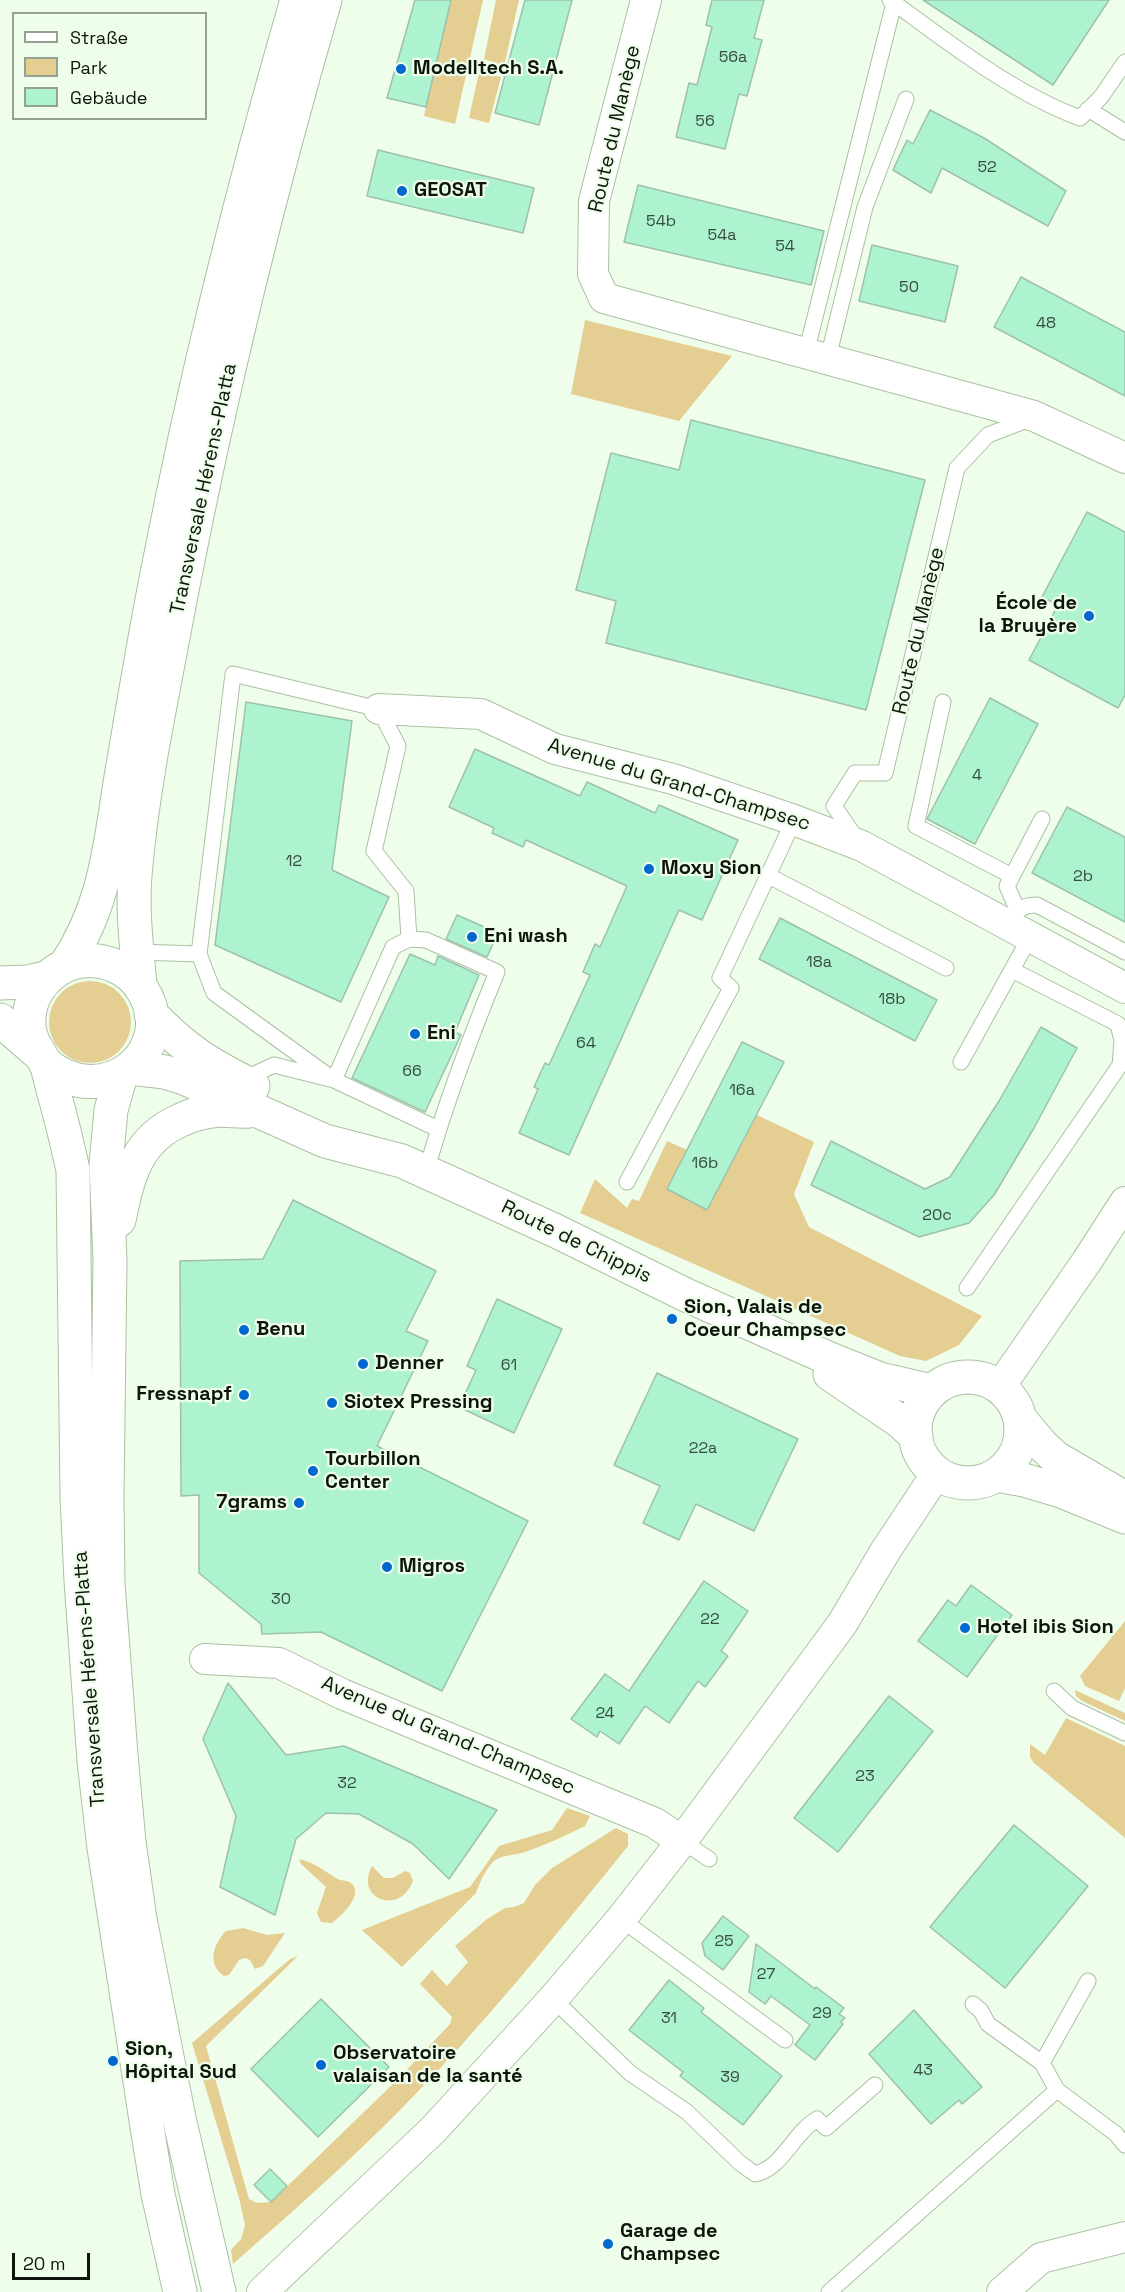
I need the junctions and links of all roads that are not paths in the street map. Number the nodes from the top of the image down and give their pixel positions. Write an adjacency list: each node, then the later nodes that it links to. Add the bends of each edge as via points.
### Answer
1 (297, 0): 26 (main road, Transversale Hérens-Platta, via 236,222 178,468 152,598 108,865 97,905 77,948)
2 (325, 0): 21 (main road, Transversale Hérens-Platta, via 270,197 202,485 145,795 135,875)
3 (646, 0): 9 (street, Route du Manège, via 594,201 592,274 604,298)
4 (892, 1): 7 (lane, via 953,46 1051,107 1080,118); 9 (lane)
5 (1125, 62): 7 (lane)
6 (906, 99): 9 (lane, via 865,207)
7 (1088, 109): 8 (lane)
8 (1125, 132)
9 (817, 356): 10 (street, Route du Manège)
10 (1034, 417): 11 (street, Route du Manège); 16 (lane, Route du Manège, via 988,435 957,468 885,773 855,773 834,806)
11 (1125, 458)
12 (943, 702): 18 (lane, via 916,826)
13 (379, 709): 14 (street, Avenue du Grand-Champsec, via 481,714 555,749 673,779); 20 (lane, via 398,746 374,851 406,891); 23 (lane, via 233,674)
14 (794, 819): 16 (street, Avenue du Grand-Champsec); 17 (lane)
15 (1042, 819): 18 (lane)
16 (862, 846): 19 (street, Avenue du Grand-Champsec)
17 (769, 876): 24 (lane); 39 (lane, via 720,978 731,988)
18 (1012, 876): 19 (lane, via 1007,886)
19 (1018, 924): 22 (lane, via 1026,905 1037,905); 25 (lane); 28 (street, Avenue du Grand-Champsec)
20 (409, 939): 35 (lane, via 393,947); 37 (lane, via 426,940 496,972)
21 (138, 952): 23 (lane); 29 (main road, Transversale Hérens-Platta)
22 (1125, 952)
23 (199, 954): 35 (lane, via 214,993)
24 (946, 968)
25 (1012, 970): 32 (lane); 42 (lane, via 1118,1024 1122,1041 1120,1065)
26 (57, 971): 27 (main road, via 27,982); 29 (main road, via 84,961 103,962 126,972); 31 (main road, via 37,991 30,1012 30,1033)
27 (0, 983)
28 (1125, 988)
29 (146, 1000): 33 (main road, via 151,1029 147,1044); 34 (main road, Route de Chippis, via 188,1049)
30 (0, 1020): 31 (main road)
31 (41, 1058): 33 (main road, via 62,1076 81,1082 102,1082); 67 (main road, Transversale Hérens-Platta, via 62,1119 73,1170 77,1497 94,1761 147,2127)
32 (961, 1062)
33 (125, 1071): 36 (main road, Route de Chippis, via 165,1072); 41 (main road, Transversale Hérens-Platta, via 111,1110 106,1164)
34 (241, 1080): 35 (lane, via 274,1065); 38 (main road, Route de Chippis, via 378,1143)
35 (334, 1080): 37 (lane)
36 (255, 1110): 38 (main road, Route de Chippis, via 325,1141); 41 (main road, via 196,1113 165,1126 151,1139 139,1154 129,1179)
37 (438, 1129): 38 (lane)
38 (414, 1166): 43 (main road, Route de Chippis)
39 (627, 1182)
40 (1125, 1202): 44 (street)
41 (110, 1260): 68 (main road, Transversale Hérens-Platta, via 108,1583 129,1842 151,1981)
42 (967, 1288)
43 (749, 1324): 45 (main road, Route de Chippis, via 880,1379); 47 (main road, Route de Chippis, via 869,1400)
44 (999, 1388): 45 (main road, via 966,1377); 46 (main road, via 1012,1401)
45 (933, 1391): 47 (main road, via 919,1411)
46 (1020, 1419): 49 (main road, via 1017,1451 1009,1465); 50 (main road, via 1056,1458)
47 (916, 1436): 48 (main road, via 921,1453)
48 (938, 1473): 49 (main road, via 966,1483); 55 (street, via 842,1624)
49 (996, 1475): 51 (main road, via 1061,1491)
50 (1125, 1498)
51 (1125, 1517)
52 (205, 1659): 55 (street, Avenue du Grand-Champsec, via 279,1663 352,1698 655,1823)
53 (1054, 1691): 54 (lane, via 1072,1708)
54 (1125, 1733)
55 (682, 1841): 56 (lane); 57 (street)
56 (709, 1859)
57 (621, 1919): 59 (street); 61 (lane)
58 (1088, 1982): 62 (lane)
59 (553, 1999): 63 (lane, via 630,2073 687,2112 755,2174 768,2171 808,2124 817,2119 826,2128); 69 (street, via 433,2130)
60 (974, 2004): 62 (lane, via 988,2024)
61 (785, 2040)
62 (1042, 2063): 64 (lane)
63 (875, 2085)
64 (1057, 2090): 65 (lane); 70 (lane)
65 (1125, 2145)
66 (1125, 2237): 71 (street, via 1041,2258)
67 (178, 2281)
68 (219, 2292)
69 (262, 2292)
70 (829, 2292)
71 (1002, 2292)

